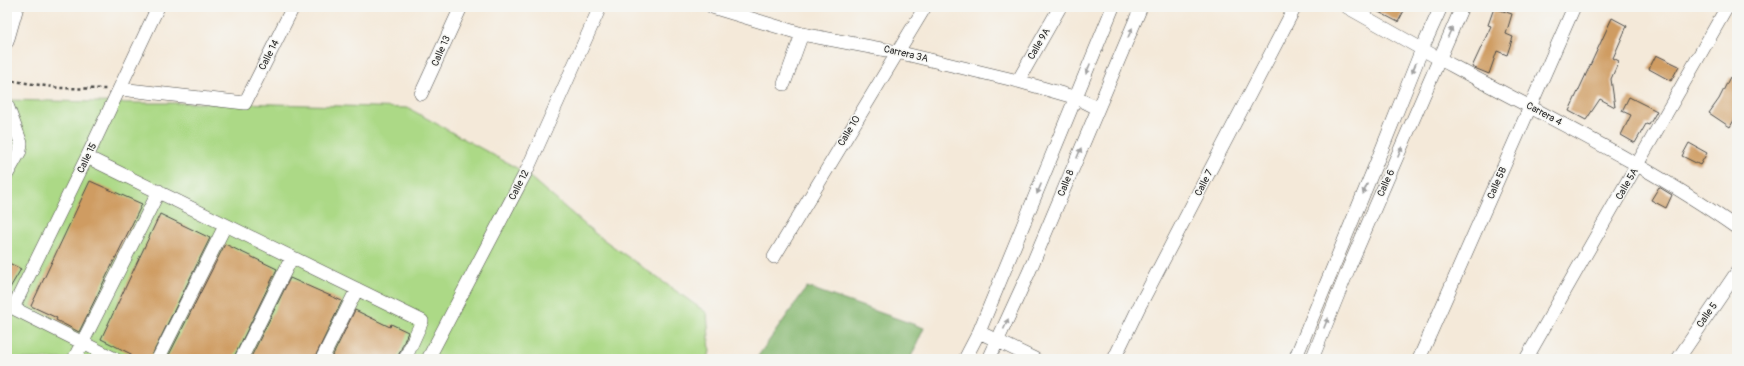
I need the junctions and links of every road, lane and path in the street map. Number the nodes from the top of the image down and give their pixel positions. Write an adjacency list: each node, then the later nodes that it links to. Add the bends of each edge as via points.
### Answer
1 (17, 7): 18 (street)
2 (158, 7): 25 (street, Calle 15)
3 (293, 7): 25 (street, Calle 14, via 244,103)
4 (461, 7): 26 (street, Calle 13)
5 (600, 7): 52 (street, Calle 12, via 528,170)
6 (712, 7): 17 (street, Carrera 3A)
7 (925, 7): 20 (street, Calle 10)
8 (1060, 7): 23 (street, Calle 9A)
9 (1113, 7): 27 (street, one-way to 27)
10 (1141, 7): 30 (street, Calle 8, one-way to 10)
11 (1295, 7): 56 (street, Calle 7)
12 (1347, 7): 19 (street, Carrera 4)
13 (1441, 7): 19 (street, Calle 6)
14 (1462, 7): 21 (street, Calle 6, one-way to 14)
15 (1574, 7): 29 (street, Calle 5B)
16 (1727, 7): 32 (street, Calle 5A)
17 (802, 34): 20 (street, Carrera 3A); 24 (street)
18 (7, 42)
19 (1422, 49): 21 (street, Carrera 4); 39 (street, Calle 6, one-way to 39)
20 (897, 52): 23 (street, Carrera 3A); 37 (street, Calle 10)
21 (1439, 58): 29 (street, Carrera 4); 40 (street, Calle 6, one-way to 21)
22 (7, 80): 25 (path, via 60,88)
23 (1018, 81): 27 (street, Carrera 3A)
24 (784, 84)
25 (120, 89): 31 (street, Calle 15)
26 (421, 94)
27 (1077, 98): 30 (street, Carrera 3A); 43 (street, one-way to 43)
28 (7, 105): 33 (street, via 22,143)
29 (1531, 106): 32 (street, Carrera 4); 59 (street, Calle 5B)
30 (1097, 108): 44 (street, Calle 8, one-way to 30)
31 (87, 158): 34 (street); 45 (street, Calle 15, via 13,308)
32 (1638, 165): 36 (street, Carrera 4, via 1701,202); 60 (street, Calle 5A)
33 (7, 174)
34 (158, 191): 35 (street); 45 (street)
35 (225, 226): 38 (street); 48 (street)
36 (1737, 228)
37 (774, 257)
38 (292, 258): 42 (street); 49 (street)
39 (1335, 258): 40 (street); 57 (street, Calle 6)
40 (1350, 265): 58 (street, Calle 6, one-way to 40)
41 (1737, 272): 61 (street, Calle 5)
42 (357, 289): 50 (street); 51 (street, via 422,321)
43 (979, 332): 44 (street); 53 (street)
44 (999, 341): 54 (street, Calle 8); 55 (street)
45 (82, 343): 46 (street); 47 (street)
46 (74, 359)
47 (115, 359)
48 (158, 359)
49 (241, 359)
50 (322, 359)
51 (405, 359)
52 (428, 359)
53 (965, 359)
54 (989, 359)
55 (1035, 359)
56 (1114, 359)
57 (1294, 359)
58 (1312, 359)
59 (1419, 359)
60 (1526, 359)
61 (1678, 359)

